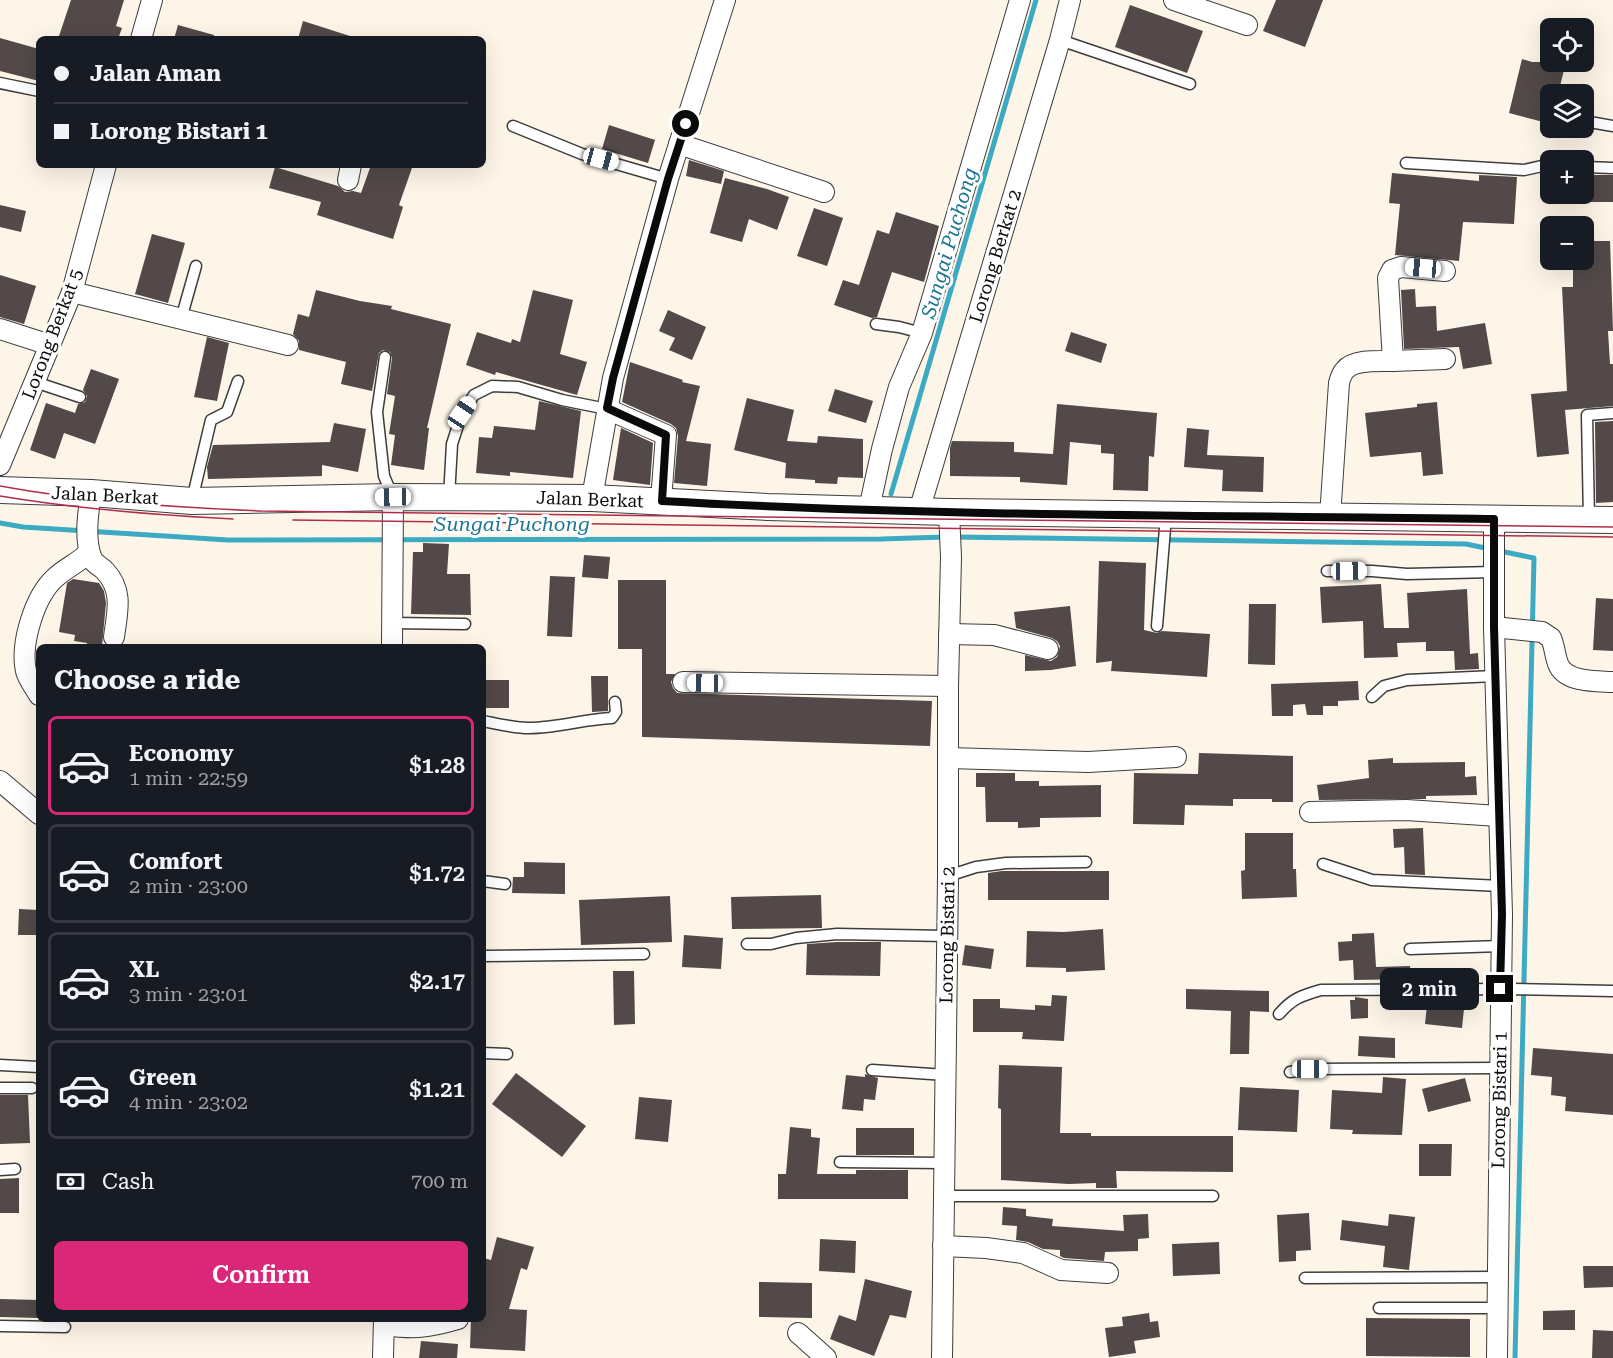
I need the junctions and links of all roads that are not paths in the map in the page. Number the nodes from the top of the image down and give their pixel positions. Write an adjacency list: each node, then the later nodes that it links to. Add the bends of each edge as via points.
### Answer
1 (152, 0): 7 (street)
2 (1070, 0): 8 (street, Lorong Berkat 2)
3 (1174, 0): 6 (street)
4 (724, 1): 15 (street)
5 (1016, 1): 29 (street)
6 (1247, 25)
7 (142, 36)
8 (1060, 40): 10 (lane); 49 (street, Lorong Berkat 2)
9 (0, 83): 11 (lane)
10 (1190, 84)
11 (36, 90)
12 (1594, 123): 14 (lane)
13 (513, 126): 21 (lane, via 582,154)
14 (1613, 126)
15 (679, 144): 21 (street); 22 (street)
16 (1406, 164): 17 (lane, via 1524,170)
17 (1540, 166)
18 (1594, 167): 20 (lane)
19 (105, 168): 25 (street, Lorong Berkat 5)
20 (1613, 168)
21 (668, 179): 38 (street)
22 (824, 192)
23 (196, 266): 26 (lane)
24 (1445, 271): 34 (street, via 1401,267 1392,270 1388,278)
25 (72, 292): 26 (street); 30 (street, Lorong Berkat 5)
26 (181, 319): 31 (street)
27 (876, 324): 29 (lane)
28 (0, 328): 30 (street)
29 (922, 333): 48 (street, via 900,387)
30 (50, 345): 36 (street, Lorong Berkat 5)
31 (288, 345)
32 (386, 357): 42 (lane, via 377,412 384,477)
33 (1445, 359): 34 (street)
34 (1393, 361): 50 (street, via 1354,364 1341,376)
35 (238, 381): 45 (lane, via 227,412 211,420)
36 (35, 382): 37 (lane); 40 (street, Lorong Berkat 5)
37 (80, 397)
38 (607, 408): 43 (lane, via 518,387 492,387 474,395 462,413 452,444); 44 (street); 46 (street, via 666,435)
39 (1613, 413): 52 (lane, via 1587,415)
40 (0, 465)
41 (0, 490): 47 (street, Jalan Berkat)
42 (393, 497): 43 (street, Jalan Berkat); 45 (street, Jalan Berkat); 58 (street)
43 (449, 497): 44 (street, Jalan Berkat)
44 (592, 498): 46 (street, Jalan Berkat)
45 (192, 501): 47 (street, Jalan Berkat)
46 (662, 501): 48 (street, Jalan Berkat)
47 (89, 505): 55 (street)
48 (869, 509): 49 (street, Jalan Berkat)
49 (920, 511): 51 (street, Jalan Berkat)
50 (1330, 517): 53 (street, Jalan Berkat); 54 (street, Jalan Berkat)
51 (950, 519): 53 (street, Jalan Berkat); 62 (street, Lorong Bistari 2)
52 (1601, 520): 54 (street, Jalan Berkat)
53 (1165, 522): 60 (lane)
54 (1494, 526): 56 (street, Lorong Bistari 1)
55 (89, 547): 63 (street, via 93,562 116,585 119,598); 70 (street, via 82,560 56,577 36,603 25,649 26,672)
56 (1494, 568): 57 (lane, via 1407,574); 61 (street, Lorong Bistari 1)
57 (1327, 571)
58 (393, 623): 59 (lane); 64 (street)
59 (465, 624)
60 (1157, 626)
61 (1494, 627): 66 (street, Lorong Bistari 1); 68 (street, via 1542,632 1556,647 1564,672 1589,681)
62 (949, 634): 65 (street, via 994,635); 69 (street, Lorong Bistari 2)
63 (114, 637)
64 (392, 644)
65 (1048, 648)
66 (1495, 676): 71 (lane, via 1407,680 1384,686); 79 (street, Lorong Bistari 1)
67 (683, 682): 69 (street)
68 (1613, 682)
69 (948, 686): 75 (street, Lorong Bistari 2)
70 (36, 690)
71 (1372, 697)
72 (615, 702): 73 (lane, via 612,718 528,728)
73 (486, 722)
74 (1176, 757): 75 (street, via 1088,762)
75 (948, 758): 82 (street, Lorong Bistari 2)
76 (0, 782): 77 (street)
77 (36, 812)
78 (1310, 812): 79 (street, via 1406,810)
79 (1499, 816): 85 (street, Lorong Bistari 1)
80 (1086, 862): 82 (lane, via 1006,863)
81 (1323, 864): 85 (lane, via 1372,880)
82 (948, 876): 86 (street, Lorong Bistari 2)
83 (486, 881): 84 (lane)
84 (504, 884)
85 (1501, 886): 88 (street, Lorong Bistari 1)
86 (947, 936): 87 (lane, via 837,934); 102 (street, Lorong Bistari 2)
87 (747, 944)
88 (1502, 945): 89 (lane); 92 (street, Lorong Bistari 1)
89 (1410, 949)
90 (644, 954): 91 (lane)
91 (486, 956)
92 (1507, 989): 93 (lane); 94 (lane, via 1321,990 1299,996); 99 (street, Lorong Bistari 1)
93 (1613, 991)
94 (1279, 1014)
95 (486, 1053): 96 (lane)
96 (507, 1054)
97 (0, 1065): 98 (lane)
98 (36, 1067)
99 (1499, 1068): 101 (lane); 113 (street, Lorong Bistari 1)
100 (872, 1070): 102 (lane)
101 (1290, 1072)
102 (946, 1075): 106 (street, Lorong Bistari 2)
103 (0, 1088): 104 (lane)
104 (32, 1088)
105 (840, 1162): 106 (lane)
106 (944, 1163): 109 (street, Lorong Bistari 2)
107 (15, 1169): 108 (lane)
108 (0, 1170)
109 (944, 1196): 110 (lane); 111 (street, Lorong Bistari 2)
110 (1213, 1196)
111 (943, 1246): 112 (street, via 1023,1253 1061,1270); 124 (street, Lorong Bistari 2)
112 (1108, 1274)
113 (1498, 1276): 114 (lane); 116 (street, Lorong Bistari 1)
114 (1305, 1278)
115 (1379, 1308): 116 (lane)
116 (1497, 1308): 125 (street, Lorong Bistari 1)
117 (384, 1322): 118 (street, via 412,1329); 122 (street)
118 (448, 1322)
119 (0, 1326): 120 (lane)
120 (65, 1327)
121 (798, 1333): 123 (street)
122 (383, 1358)
123 (826, 1358)
124 (942, 1358)
125 (1497, 1358)

